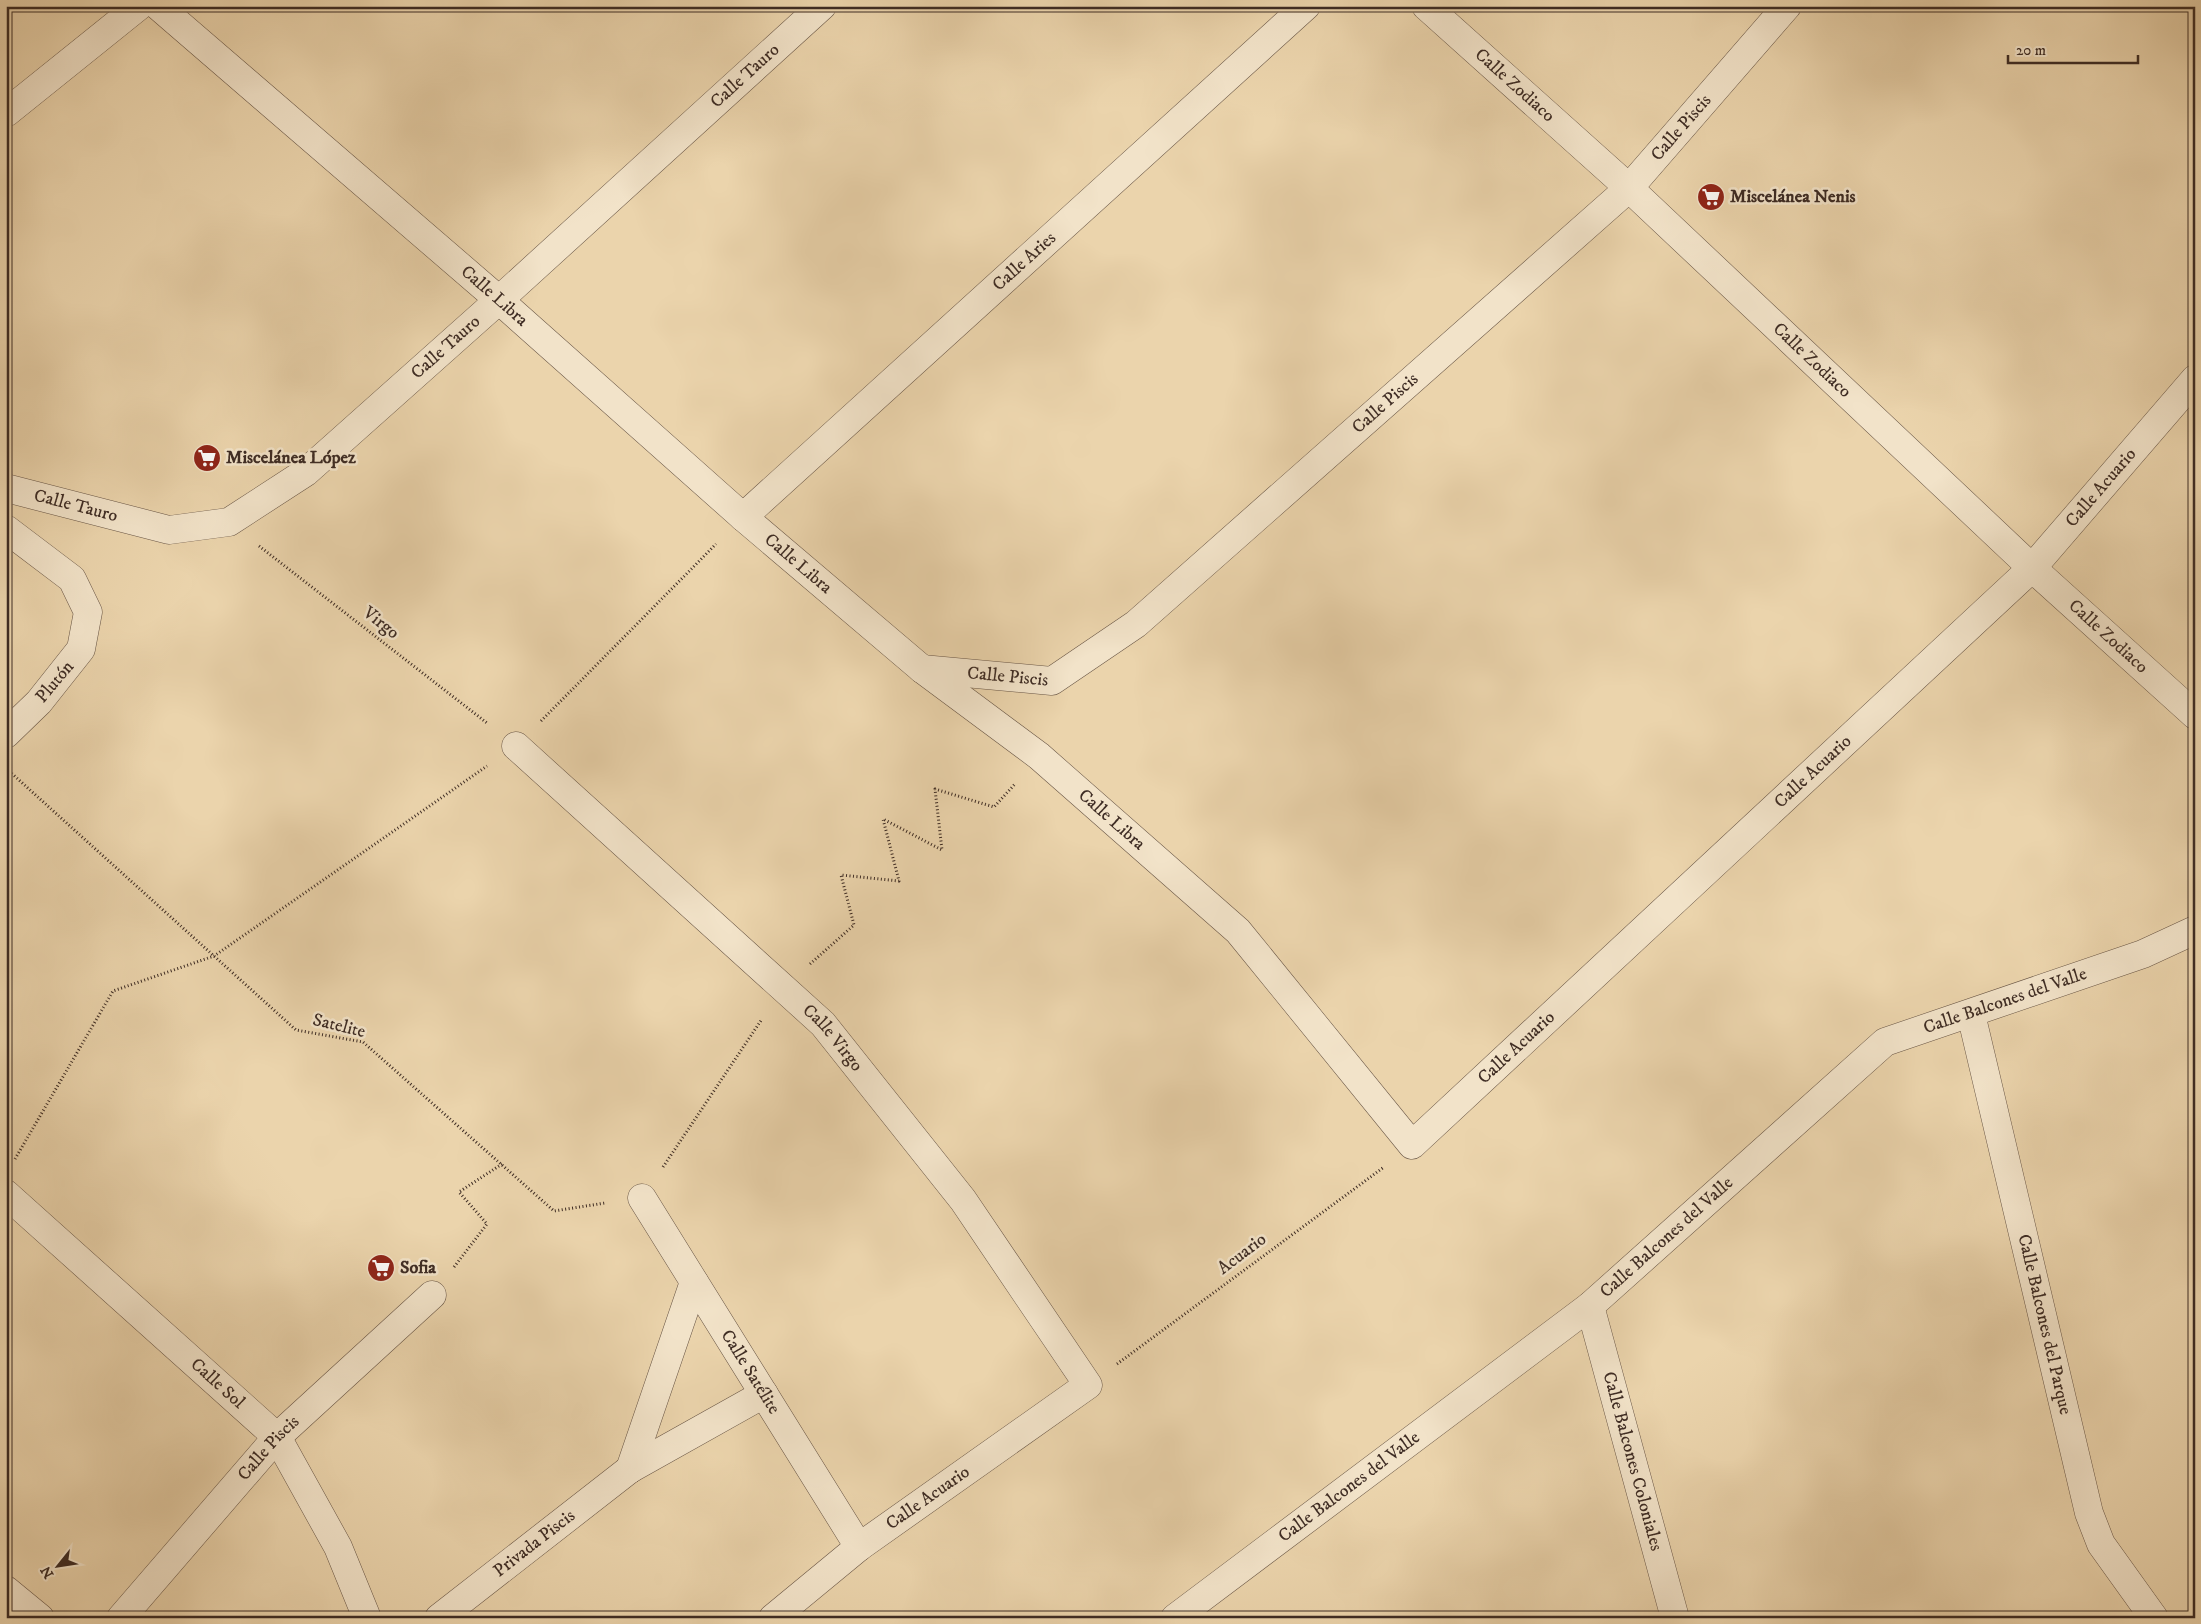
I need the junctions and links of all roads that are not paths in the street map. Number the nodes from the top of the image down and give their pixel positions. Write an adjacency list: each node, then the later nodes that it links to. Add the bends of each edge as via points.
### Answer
1 (139, 6): 7 (street)
2 (158, 6): 9 (street, Calle Libra)
3 (822, 6): 9 (street, Calle Tauro)
4 (1306, 6): 12 (street, Calle Aries)
5 (1426, 6): 8 (street, Calle Zodiaco)
6 (1787, 6): 8 (street, Calle Piscis)
7 (6, 113)
8 (1629, 188): 14 (street, Calle Zodiaco); 15 (street, Calle Piscis, via 1129,630 1052,682)
9 (498, 300): 11 (street, Calle Tauro, via 306,472 229,522 169,530); 12 (street, Calle Libra)
10 (2195, 379): 14 (street, Calle Acuario)
11 (6, 488)
12 (743, 517): 15 (street, Calle Libra)
13 (6, 529): 17 (street, Plutón, via 72,579 88,612 81,649 39,702)
14 (2032, 568): 16 (street, Calle Zodiaco); 21 (street, Calle Acuario)
15 (922, 669): 21 (street, Calle Libra, via 1039,756 1238,931)
16 (2195, 715)
17 (6, 734)
18 (516, 746): 27 (street, Calle Virgo, via 823,1024 963,1200)
19 (2195, 930): 20 (street, Calle Balcones del Valle, via 2143,954)
20 (1971, 1014): 26 (street, Calle Balcones del Valle, via 1885,1042); 40 (street, Calle Balcones del Parque, via 2089,1513 2100,1544)
21 (1412, 1145)
22 (6, 1194): 29 (street, Calle Sol)
23 (642, 1198): 24 (street, Calle Satélite)
24 (694, 1282): 28 (street, Calle Satélite); 30 (street)
25 (432, 1295): 29 (street, Calle Piscis)
26 (1590, 1306): 38 (street, Calle Balcones del Valle); 39 (street, Calle Balcones Coloniales)
27 (1088, 1386): 31 (street, Calle Acuario)
28 (764, 1394): 30 (street, Privada Piscis); 31 (street, Calle Satélite)
29 (277, 1437): 34 (street, Calle Piscis); 35 (street, Calle Sol, via 338,1547)
30 (630, 1468): 36 (street, Privada Piscis)
31 (859, 1547): 37 (street, Calle Acuario)
32 (6, 1590): 33 (street)
33 (40, 1618)
34 (121, 1618)
35 (366, 1618)
36 (440, 1618)
37 (773, 1618)
38 (1175, 1618)
39 (1675, 1618)
40 (2154, 1618)

